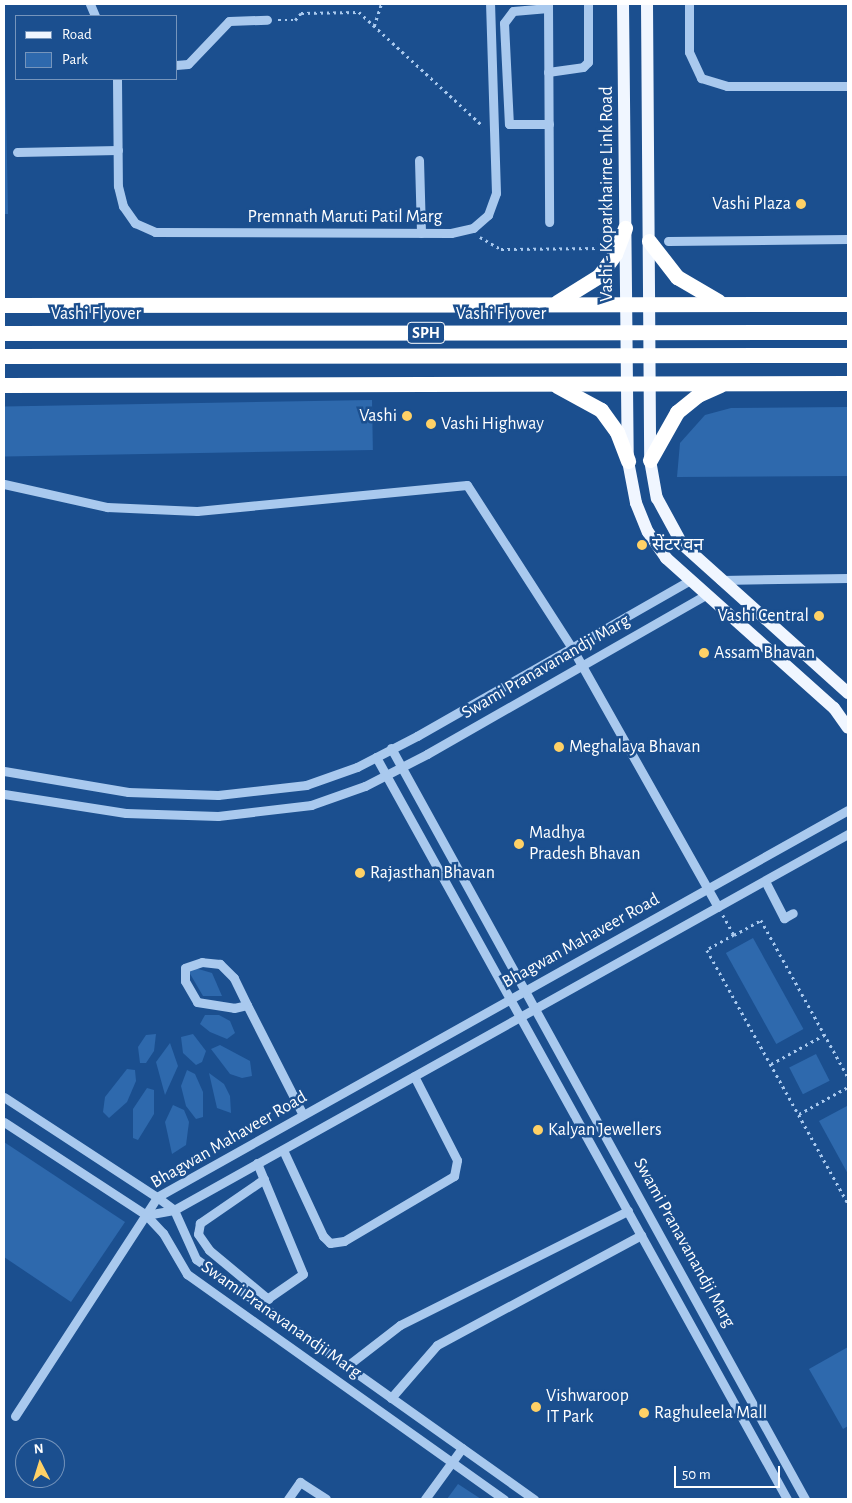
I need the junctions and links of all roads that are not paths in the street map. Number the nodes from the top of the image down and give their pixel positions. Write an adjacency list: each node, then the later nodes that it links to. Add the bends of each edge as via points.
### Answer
1 (490, 4): 18 (street, Premnath Maruti Patil Marg, via 496,193 488,215 473,228)
2 (588, 4): 9 (street, via 588,62 583,67)
3 (623, 4): 17 (main road, Vashi - Koparkhairne Link Road)
4 (648, 4): 20 (main road)
5 (689, 4): 11 (street, via 689,52 702,78 727,86)
6 (548, 6): 9 (street); 12 (street, via 513,11 504,23 509,124)
7 (267, 20): 8 (street, via 229,21 188,64)
8 (178, 64)
9 (548, 72): 12 (street)
10 (117, 80): 13 (street, Premnath Maruti Patil Marg)
11 (848, 86)
12 (549, 124): 16 (street)
13 (118, 150): 14 (street); 18 (street, Premnath Maruti Patil Marg, via 123,206 135,223 156,232)
14 (17, 152)
15 (419, 160): 18 (street)
16 (549, 222)
17 (625, 228): 22 (highway, via 599,276 577,294); 26 (main road, Vashi - Koparkhairne Link Road)
18 (420, 233)
19 (848, 239): 21 (street)
20 (649, 241): 23 (highway, via 677,277 700,294); 27 (main road)
21 (668, 241)
22 (551, 304): 25 (highway); 26 (highway)
23 (726, 304): 24 (highway); 27 (highway)
24 (848, 304)
25 (4, 305)
26 (626, 305): 27 (highway); 33 (main road, Vashi - Koparkhairne Link Road)
27 (650, 305): 34 (main road)
28 (848, 332): 29 (highway, Vashi Flyover / SPH)
29 (4, 333)
30 (848, 355): 31 (highway, SPH)
31 (4, 356)
32 (552, 383): 33 (highway); 37 (highway); 39 (highway, via 601,410 617,432)
33 (626, 383): 34 (highway); 39 (main road, Vashi - Koparkhairne Link Road)
34 (651, 383): 35 (highway); 38 (main road)
35 (726, 383): 36 (highway); 38 (highway, via 698,395 677,412)
36 (848, 383)
37 (4, 385)
38 (650, 460): 43 (main road, via 666,522)
39 (628, 461): 42 (main road, Vashi - Koparkhairne Link Road, via 648,532 666,558)
40 (4, 484): 46 (street, via 107,507 197,511 467,485)
41 (848, 578): 43 (street)
42 (690, 580): 44 (main road, Vashi - Koparkhairne Link Road); 46 (street, Swami Pranavanandji Marg)
43 (718, 580): 45 (main road)
44 (707, 594): 47 (main road, Vashi - Koparkhairne Link Road); 48 (street, Swami Pranavanandji Marg)
45 (794, 644): 47 (main road); 49 (main road)
46 (572, 648): 48 (street); 51 (street, Swami Pranavanandji Marg)
47 (781, 660): 50 (main road, Vashi - Koparkhairne Link Road, via 834,708)
48 (582, 665): 53 (street, Swami Pranavanandji Marg); 60 (street)
49 (848, 693)
50 (848, 728)
51 (391, 748): 52 (street, Swami Pranavanandji Marg); 53 (street, Swami Pranavanandji Marg)
52 (376, 757): 54 (street, Swami Pranavanandji Marg, via 306,785 218,795 128,792); 55 (street, Swami Pranavanandji Marg)
53 (401, 768): 55 (street, Swami Pranavanandji Marg); 63 (street, Swami Pranavanandji Marg)
54 (4, 771)
55 (386, 776): 56 (street, Swami Pranavanandji Marg, via 311,805 263,814 126,813); 64 (street, Swami Pranavanandji Marg)
56 (4, 794)
57 (848, 810): 60 (street, Bhagwan Mahaveer Road)
58 (848, 834): 59 (street, Bhagwan Mahaveer Road)
59 (765, 881): 61 (street, Bhagwan Mahaveer Road); 62 (street, via 784,918)
60 (708, 889): 61 (street); 63 (street, Bhagwan Mahaveer Road)
61 (718, 907): 66 (street, Bhagwan Mahaveer Road)
62 (793, 913)
63 (525, 991): 64 (street, Bhagwan Mahaveer Road); 66 (street, Swami Pranavanandji Marg)
64 (510, 999): 67 (street, Swami Pranavanandji Marg); 72 (street, Bhagwan Mahaveer Road)
65 (247, 1005): 65 (street, via 234,1008 197,1002 185,981 185,968 202,962 220,964 234,978); 72 (street)
66 (535, 1009): 67 (street, Bhagwan Mahaveer Road); 69 (street, Swami Pranavanandji Marg)
67 (520, 1017): 68 (street, Bhagwan Mahaveer Road); 71 (street, Swami Pranavanandji Marg)
68 (414, 1076): 74 (street, Bhagwan Mahaveer Road); 74 (street, via 457,1160 454,1176 344,1241 330,1243 323,1236)
69 (581, 1091): 71 (street); 82 (street, Swami Pranavanandji Marg)
70 (4, 1097): 77 (street, Swami Pranavanandji Marg)
71 (566, 1099): 79 (street, Swami Pranavanandji Marg)
72 (303, 1115): 77 (street, Bhagwan Mahaveer Road)
73 (4, 1122): 80 (street, Swami Pranavanandji Marg)
74 (283, 1150): 75 (street, Bhagwan Mahaveer Road)
75 (257, 1163): 76 (street); 78 (street, Bhagwan Mahaveer Road)
76 (264, 1179): 84 (street, via 303,1274); 84 (street, via 200,1223 198,1234 209,1250)
77 (156, 1197): 78 (street, Swami Pranavanandji Marg); 80 (street, Bhagwan Mahaveer Road)
78 (174, 1210): 80 (street, Bhagwan Mahaveer Road); 85 (street, Swami Pranavanandji Marg, via 196,1259)
79 (628, 1211): 81 (street, Swami Pranavanandji Marg); 86 (street, via 400,1325)
80 (146, 1215): 88 (street); 90 (street, Swami Pranavanandji Marg, via 163,1233 187,1274)
81 (641, 1234): 83 (street, Swami Pranavanandji Marg); 87 (street, via 437,1345)
82 (676, 1262): 83 (street); 91 (street, Swami Pranavanandji Marg)
83 (661, 1271): 92 (street, Swami Pranavanandji Marg)
84 (268, 1299): 85 (street)
85 (260, 1304): 86 (street, Swami Pranavanandji Marg)
86 (347, 1366): 87 (street, Swami Pranavanandji Marg)
87 (391, 1398): 89 (street, Swami Pranavanandji Marg)
88 (15, 1416)
89 (462, 1448): 90 (street); 97 (street, Swami Pranavanandji Marg)
90 (452, 1462): 95 (street); 96 (street, Swami Pranavanandji Marg)
91 (794, 1476): 92 (street); 99 (street, Swami Pranavanandji Marg)
92 (779, 1484): 98 (street, Swami Pranavanandji Marg)
93 (288, 1499): 94 (street, via 300,1482)
94 (326, 1499)
95 (425, 1499)
96 (504, 1499)
97 (534, 1499)
98 (787, 1499)
99 (805, 1499)

